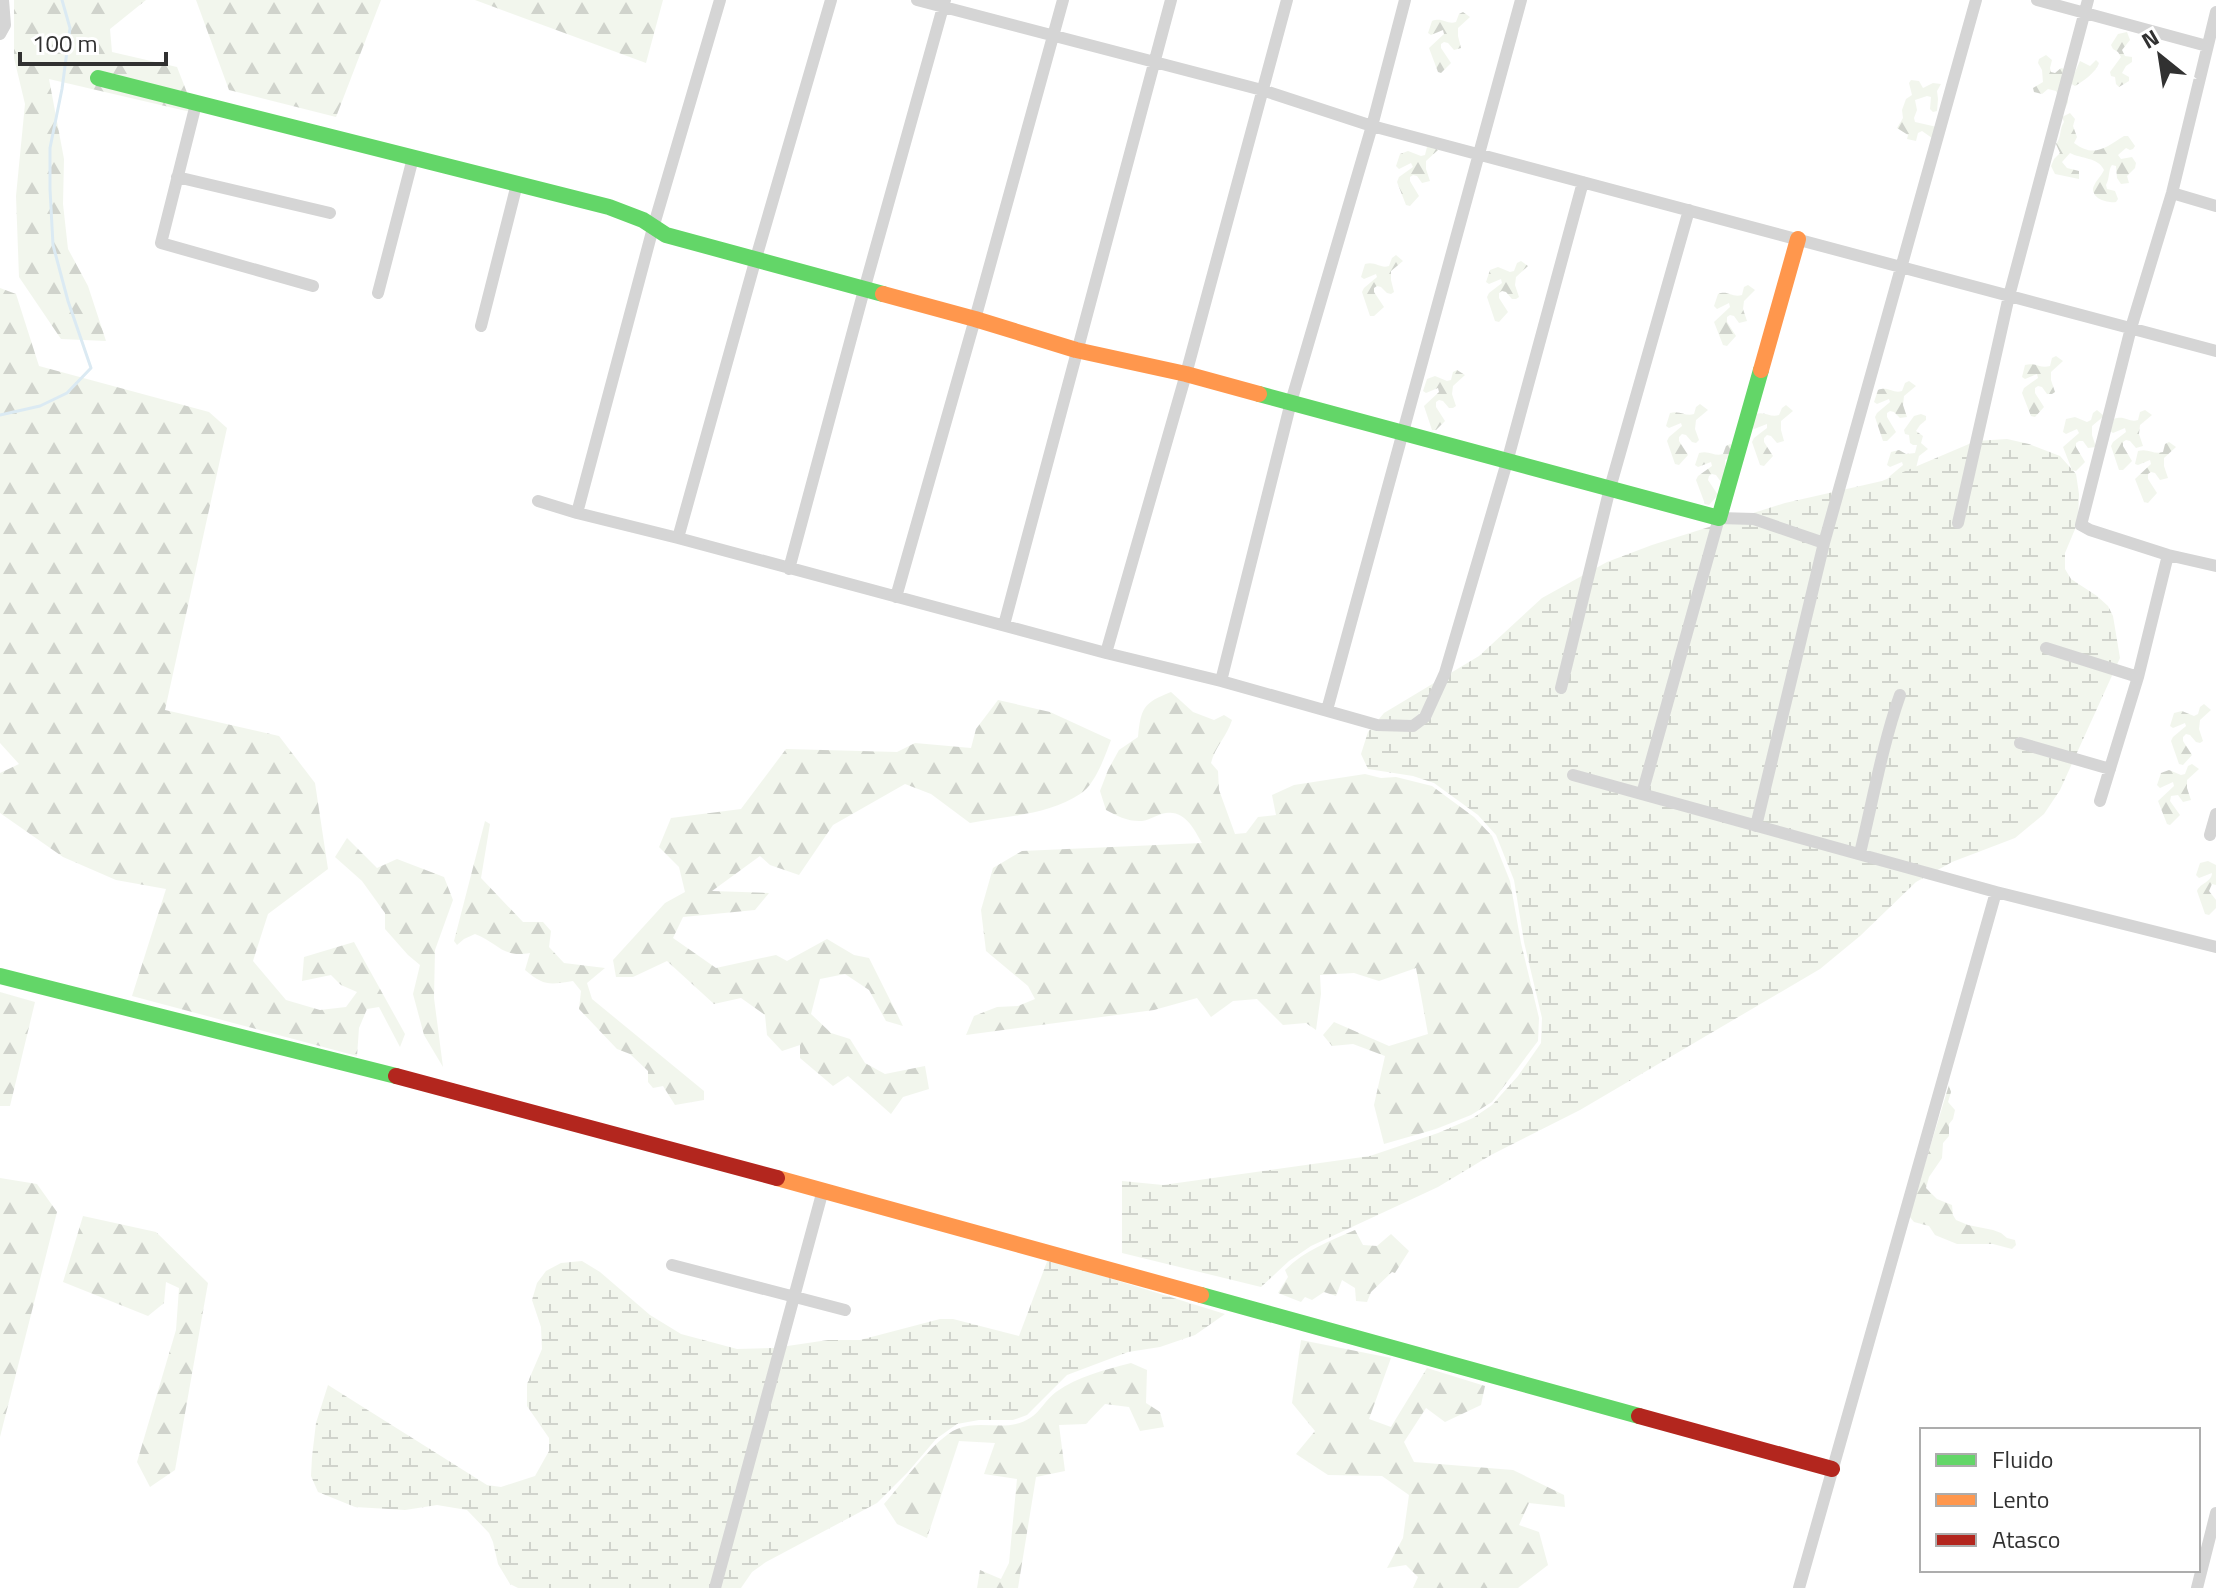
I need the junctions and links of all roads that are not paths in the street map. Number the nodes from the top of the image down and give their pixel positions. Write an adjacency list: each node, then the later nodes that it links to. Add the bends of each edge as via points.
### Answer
1 (3, 0): 15 (street, via 5,25)
2 (720, 0): 32 (street)
3 (831, 0): 34 (street)
4 (917, 0): 12 (street)
5 (1063, 0): 16 (street)
6 (1171, 0): 18 (street)
7 (1287, 0): 20 (street)
8 (1405, 0): 22 (street)
9 (1521, 0): 23 (street)
10 (1976, 0): 35 (street)
11 (2037, 0): 13 (street)
12 (944, 3): 16 (street); 37 (street)
13 (2087, 6): 17 (street); 39 (street)
14 (2216, 12): 17 (street)
15 (0, 34)
16 (1053, 35): 18 (street); 40 (street)
17 (2207, 46): 28 (street)
18 (1154, 61): 20 (street); 43 (street)
19 (98, 78): 21 (street)
20 (1262, 90): 22 (street); 45 (street)
21 (196, 104): 24 (street); 25 (street)
22 (1372, 126): 23 (street); 46 (street)
23 (1479, 154): 26 (street); 47 (street)
24 (413, 158): 27 (street); 38 (street)
25 (177, 177): 31 (street); 36 (street, via 161,243)
26 (1583, 182): 30 (street); 48 (street)
27 (517, 184): 32 (street, via 609,207); 41 (street)
28 (2172, 193): 29 (street); 42 (street)
29 (2216, 206)
30 (1689, 210): 33 (street); 49 (street)
31 (330, 213)
32 (653, 228): 34 (street); 51 (street)
33 (1798, 239): 35 (street); 52 (street)
34 (756, 258): 37 (street); 54 (street)
35 (1902, 267): 39 (street); 55 (street)
36 (313, 286)
37 (864, 290): 40 (street); 58 (street)
38 (378, 293)
39 (2009, 296): 42 (street); 53 (street)
40 (975, 319): 43 (street); 59 (street)
41 (481, 326)
42 (2131, 328): 44 (street); 56 (street, via 2081,525)
43 (1076, 350): 45 (street); 60 (street)
44 (2216, 351)
45 (1186, 374): 46 (street); 62 (street)
46 (1291, 402): 47 (street); 64 (street)
47 (1404, 433): 48 (street); 67 (street)
48 (1507, 462): 49 (street); 67 (street, via 1445,673 1425,717 1401,727)
49 (1610, 488): 52 (street); 65 (street)
50 (538, 501): 51 (street)
51 (577, 513): 54 (street)
52 (1719, 518): 55 (street, via 1754,519); 71 (street)
53 (1958, 523)
54 (678, 538): 58 (street)
55 (1824, 543): 74 (street)
56 (2168, 555): 57 (street); 63 (street)
57 (2216, 566)
58 (789, 569): 59 (street)
59 (896, 597): 60 (street)
60 (1004, 625): 62 (street)
61 (2046, 648): 63 (street)
62 (1106, 653): 64 (street)
63 (2138, 677): 69 (street)
64 (1221, 681): 67 (street)
65 (1561, 688)
66 (1900, 695): 76 (street)
67 (1327, 710)
68 (2020, 743): 69 (street)
69 (2110, 769): 72 (street)
70 (1573, 775): 71 (street)
71 (1642, 794): 74 (street)
72 (2100, 801)
73 (2216, 814): 75 (street)
74 (1756, 826): 76 (street)
75 (2210, 835)
76 (1860, 853): 77 (street)
77 (1996, 892): 78 (street); 84 (street)
78 (2216, 947)
79 (0, 976): 80 (street)
80 (823, 1190): 82 (street); 84 (street)
81 (672, 1265): 82 (street)
82 (794, 1297): 83 (street); 86 (street)
83 (845, 1310)
84 (1832, 1469): 87 (street)
85 (2216, 1513): 88 (street)
86 (715, 1588)
87 (1799, 1588)
88 (2197, 1588)

